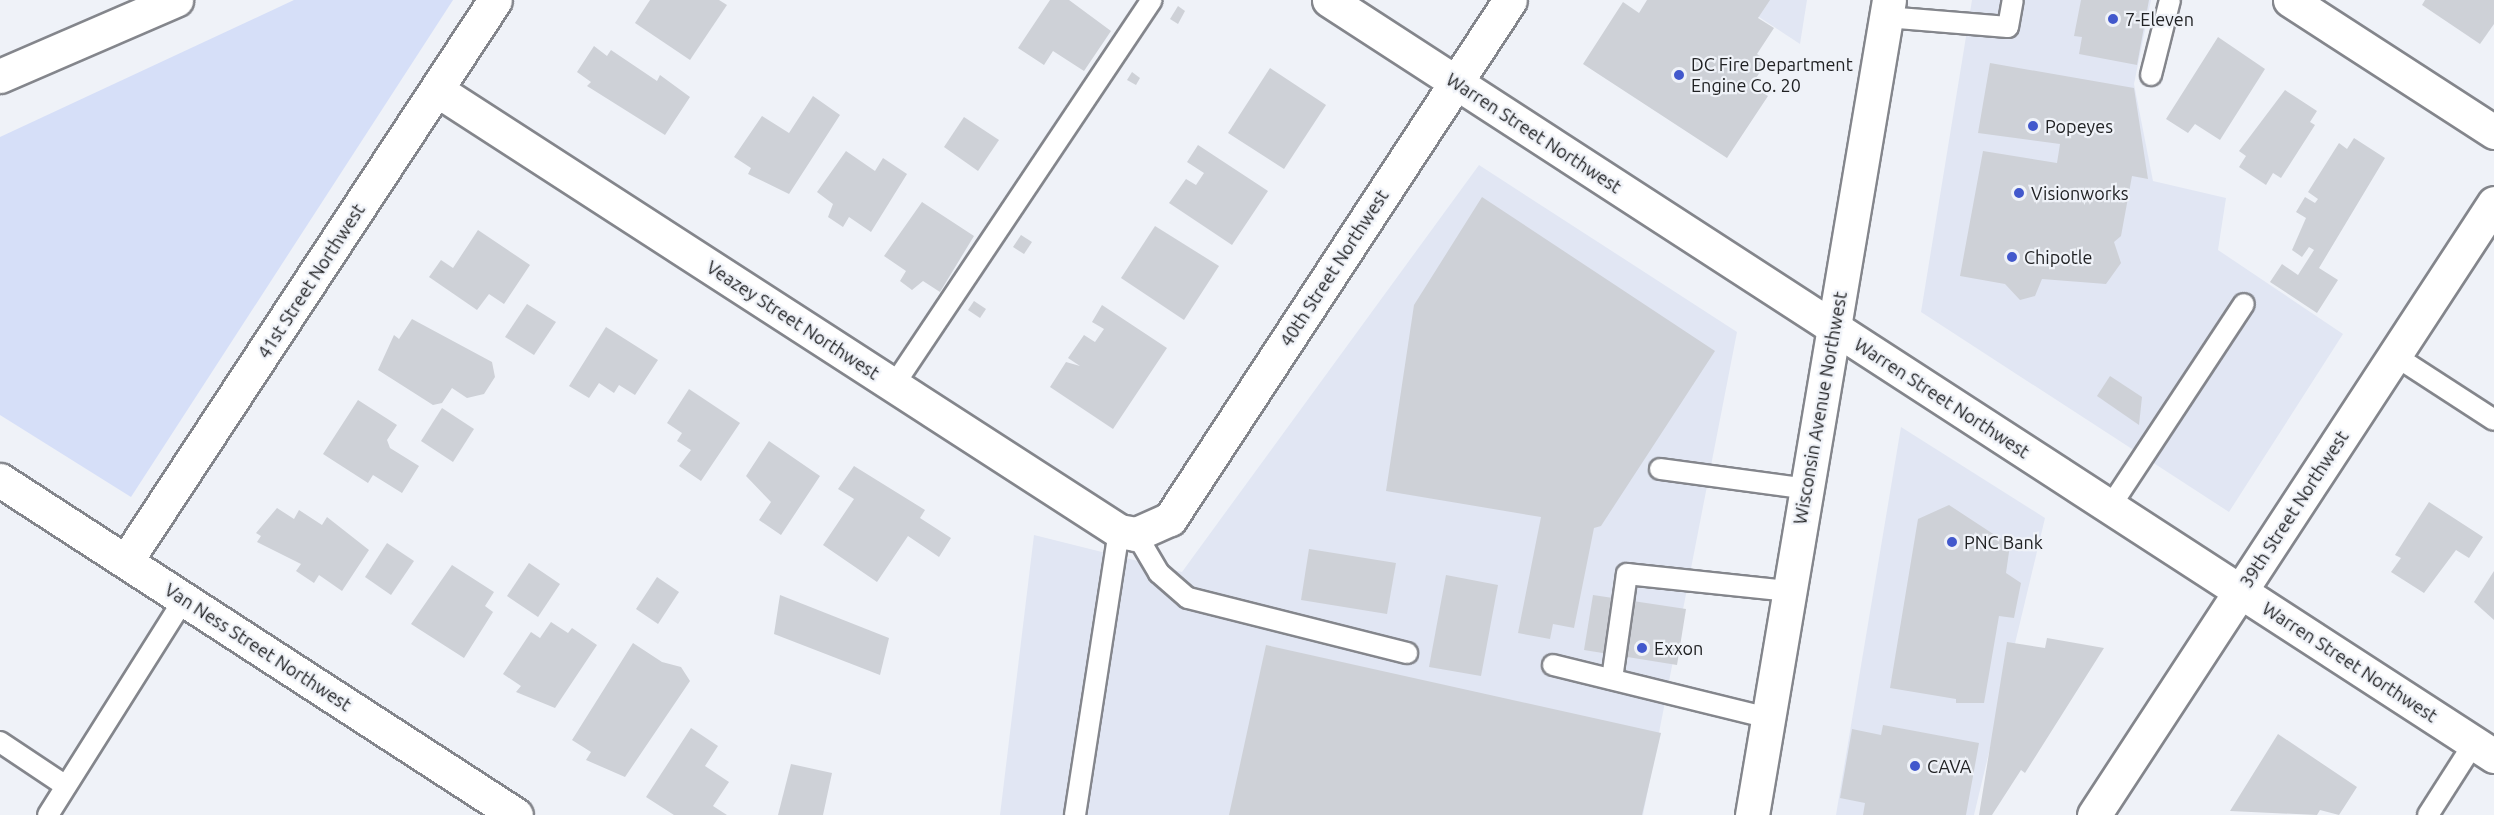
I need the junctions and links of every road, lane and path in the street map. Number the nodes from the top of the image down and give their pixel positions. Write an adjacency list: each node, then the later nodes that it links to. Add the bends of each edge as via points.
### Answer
1 (176, 0): 11 (street)
2 (495, 0): 13 (street, 41st Street Northwest)
3 (1152, 0): 19 (lane)
4 (1329, 0): 12 (street, Warren Street Northwest)
5 (1509, 0): 12 (street, 40th Street Northwest)
6 (2013, 0): 9 (lane, via 2008,27)
7 (2170, 0): 10 (lane)
8 (2290, 0): 14 (street)
9 (1887, 9): 17 (street, Wisconsin Avenue Northwest)
10 (2151, 75)
11 (0, 76)
12 (1455, 82): 17 (street, Warren Street Northwest); 25 (street, 40th Street Northwest, via 1170,519)
13 (437, 90): 19 (street, Veazey Street Northwest); 26 (street, 41st Street Northwest)
14 (2494, 132)
15 (2494, 203): 18 (street, 39th Street Northwest)
16 (2244, 303): 24 (lane)
17 (1833, 327): 23 (street, Wisconsin Avenue Northwest); 24 (street, Warren Street Northwest)
18 (2394, 355): 20 (lane); 28 (street, 39th Street Northwest)
19 (894, 385): 25 (street, Veazey Street Northwest)
20 (2494, 420)
21 (1660, 469): 23 (lane)
22 (0, 480): 26 (street, Van Ness Street Northwest)
23 (1807, 489): 27 (street, Wisconsin Avenue Northwest)
24 (2110, 507): 28 (street, Warren Street Northwest)
25 (1136, 532): 30 (lane, via 1159,573 1188,598); 39 (lane)
26 (126, 561): 29 (street, Van Ness Street Northwest)
27 (1789, 591): 32 (lane, via 1627,574); 33 (street, Wisconsin Avenue Northwest)
28 (2240, 591): 35 (street, Warren Street Northwest); 41 (street, 39th Street Northwest)
29 (184, 599): 36 (lane); 38 (street, Van Ness Street Northwest)
30 (1407, 653)
31 (1553, 665): 32 (lane)
32 (1612, 679): 33 (lane)
33 (1768, 718): 40 (street, Wisconsin Avenue Northwest)
34 (0, 742): 36 (lane)
35 (2484, 749): 42 (lane)
36 (66, 786): 37 (lane)
37 (48, 815)
38 (516, 815)
39 (1075, 815)
40 (1752, 815)
41 (2094, 815)
42 (2428, 815)

